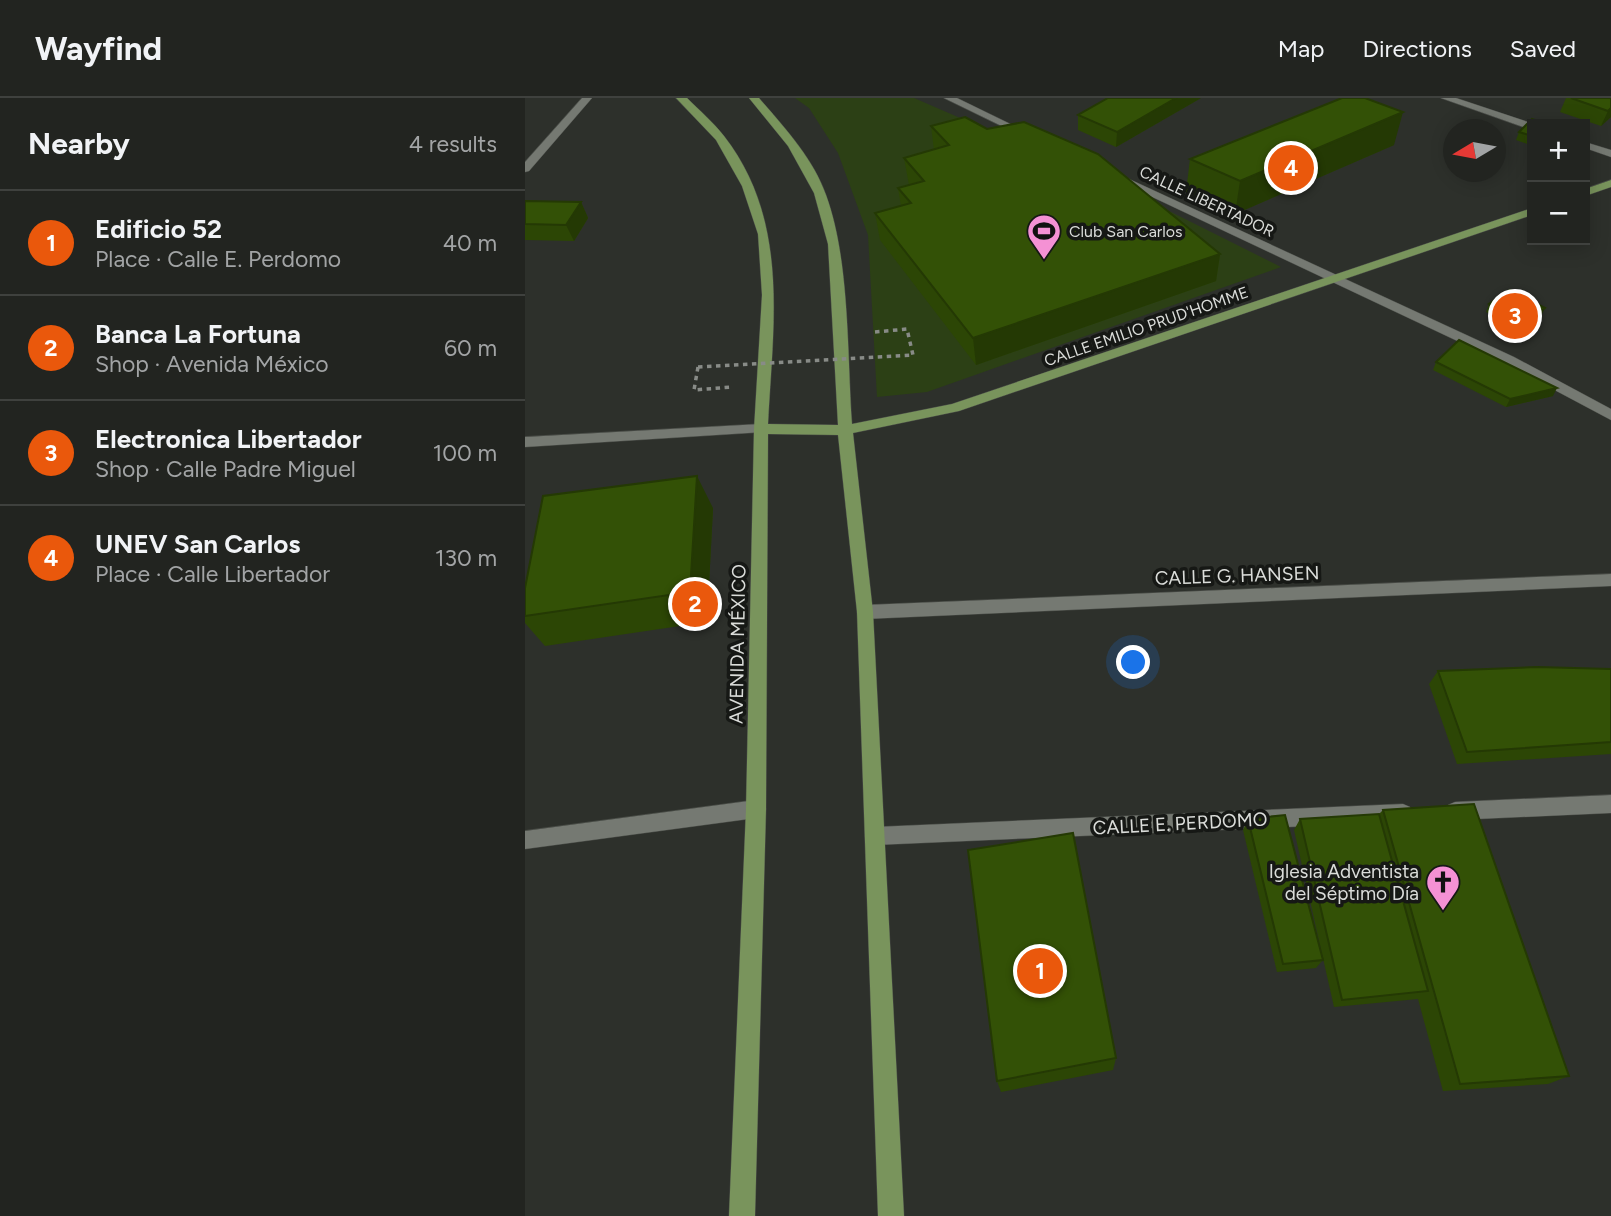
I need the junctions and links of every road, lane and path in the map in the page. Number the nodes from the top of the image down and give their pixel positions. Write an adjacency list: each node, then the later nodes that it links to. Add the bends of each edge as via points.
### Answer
1 (587, 98): 10 (street)
2 (681, 98): 20 (main road, AVENIDA MÉXICO, via 720,138 748,186 764,234 768,295)
3 (754, 98): 21 (main road, via 793,145 820,193 834,244)
4 (949, 98): 7 (street)
5 (1446, 98): 6 (street)
6 (1527, 126)
7 (1037, 139)
8 (1590, 147): 9 (street)
9 (1611, 154)
10 (529, 160): 12 (street)
11 (1099, 168): 16 (street, CALLE LIBERTADOR)
12 (525, 169)
13 (1611, 183): 14 (main road)
14 (1590, 190)
15 (1527, 213): 16 (main road, CALLE EMILIO PRUD'HOMME)
16 (1338, 280): 19 (street, CALLE LIBERTADOR, via 1509,360); 21 (main road, CALLE EMILIO PRUD'HOMME, via 954,408)
17 (907, 329): 18 (path, bridge, via 913,355 698,367)
18 (694, 390)
19 (1611, 415)
20 (761, 429): 21 (main road, CALLE EMILIO PRUD'HOMME); 22 (street); 26 (main road, AVENIDA MÉXICO)
21 (845, 430): 24 (main road)
22 (525, 442)
23 (1610, 581): 24 (street, CALLE G. HANSEN)
24 (865, 612): 27 (main road)
25 (1611, 804): 27 (street, CALLE E. PERDOMO)
26 (756, 809): 28 (street); 29 (main road, AVENIDA MÉXICO)
27 (875, 836): 30 (main road)
28 (525, 840)
29 (742, 1216)
30 (891, 1216)

